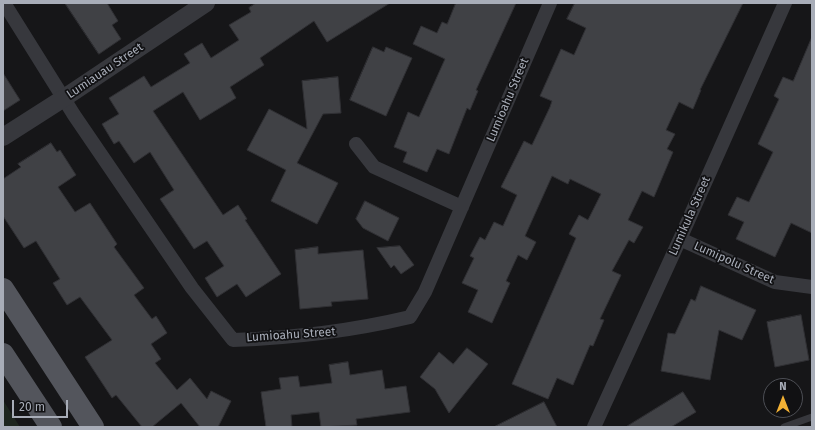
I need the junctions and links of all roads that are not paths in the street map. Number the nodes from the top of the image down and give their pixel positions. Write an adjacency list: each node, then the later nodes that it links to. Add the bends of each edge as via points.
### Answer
1 (4, 3): 5 (street, Lumioahu Street)
2 (206, 3): 5 (street, Lumiauau Street)
3 (550, 3): 8 (street, Lumioahu Street)
4 (784, 3): 9 (street, Lumikula Street)
5 (64, 98): 6 (street, Lumiauau Street); 8 (street, Lumioahu Street, via 192,288 233,340 312,335 373,326 410,317 425,292)
6 (3, 137)
7 (356, 144): 8 (street, via 374,167)
8 (462, 207)
9 (680, 239): 10 (street, Lumipolu Street, via 775,282); 16 (street, Lumikula Street)
10 (812, 287)
11 (3, 289): 15 (main road)
12 (3, 354): 14 (main road)
13 (812, 417): 17 (lane)
14 (51, 427)
15 (93, 427)
16 (594, 427)
17 (784, 427)

